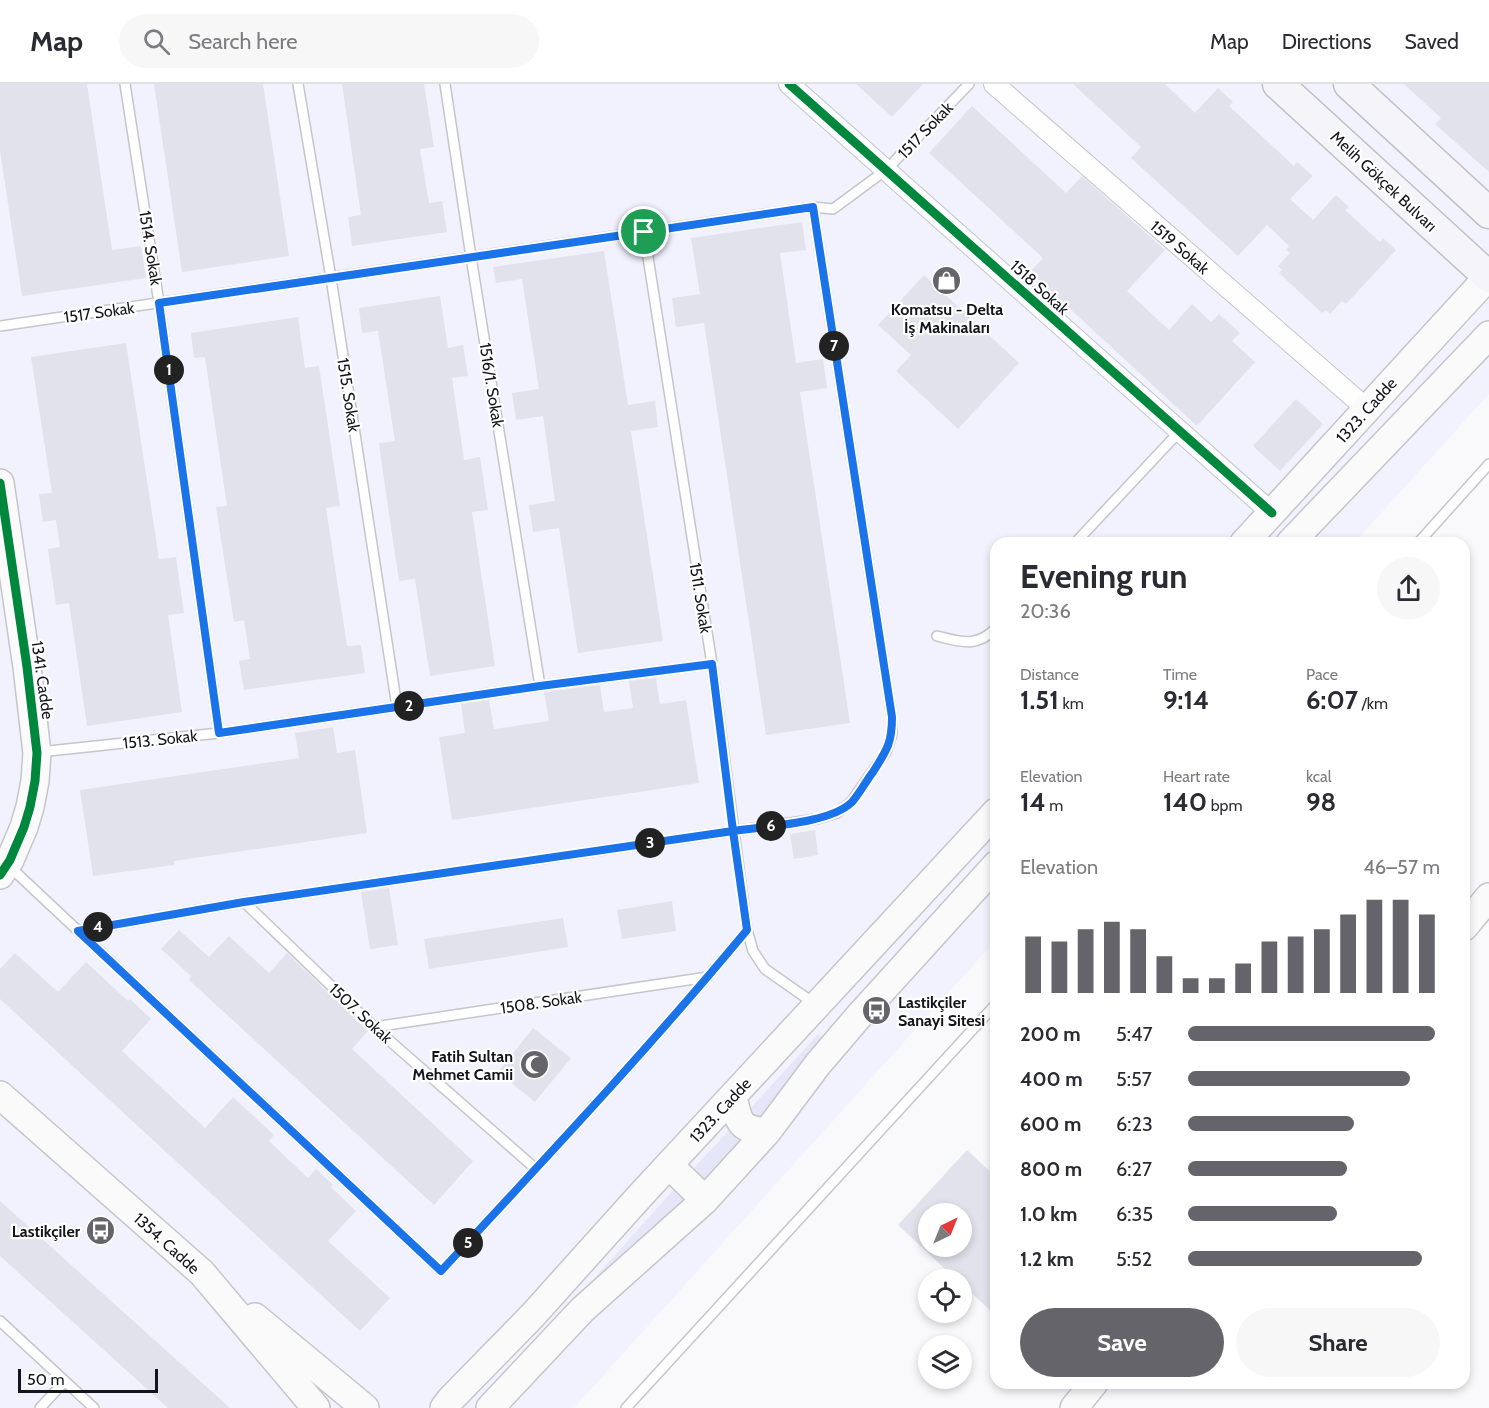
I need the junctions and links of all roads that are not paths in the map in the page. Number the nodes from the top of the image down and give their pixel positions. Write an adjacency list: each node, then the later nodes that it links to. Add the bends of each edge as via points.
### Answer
1 (124, 84): 16 (lane, 1514. Sokak)
2 (298, 84): 15 (lane, 1515. Sokak)
3 (445, 84): 13 (lane, 1516/1. Sokak)
4 (789, 84): 9 (street, 1518 Sokak)
5 (969, 84): 9 (lane, 1517 Sokak)
6 (994, 84): 20 (street, 1519 Sokak)
7 (1278, 84): 14 (main road, Melih Gökçek Bulvarı)
8 (1349, 84): 11 (main road)
9 (886, 170): 10 (lane, 1517 Sokak, via 833,209); 21 (street, 1518 Sokak)
10 (813, 207): 12 (lane, 1517 Sokak); 37 (lane, via 892,734 886,752 867,781 837,813)
11 (1489, 213)
12 (644, 232): 13 (lane, 1517 Sokak); 31 (lane, 1511. Sokak)
13 (471, 257): 15 (lane, 1517 Sokak); 32 (lane, 1516/1. Sokak)
14 (1489, 277): 20 (main road, 1323. Cadde)
15 (331, 278): 16 (lane, 1517 Sokak); 33 (lane, 1515. Sokak)
16 (159, 303): 17 (lane, 1517 Sokak); 34 (lane, 1514. Sokak)
17 (0, 326)
18 (1489, 335): 19 (main road)
19 (1478, 354): 27 (main road)
20 (1367, 409): 24 (main road, 1323. Cadde)
21 (1180, 431): 24 (street, 1518 Sokak); 25 (lane)
22 (1489, 464): 28 (lane)
23 (0, 483): 35 (main road, 1341. Cadde)
24 (1272, 513): 26 (main road, 1323. Cadde)
25 (1081, 537)
26 (1250, 537)
27 (1296, 537)
28 (1423, 537)
29 (990, 633): 30 (lane, via 970,642)
30 (937, 636)
31 (712, 664): 32 (lane, 1513. Sokak); 37 (lane, 1511. Sokak)
32 (540, 686): 33 (lane, 1513. Sokak)
33 (397, 707): 34 (lane, 1513. Sokak)
34 (219, 733): 35 (lane, 1513. Sokak)
35 (37, 753): 38 (main road, 1341. Cadde, via 30,807)
36 (990, 819): 46 (main road, 1323. Cadde)
37 (733, 831): 41 (lane); 43 (lane, 1511. Sokak)
38 (4, 870): 44 (lane)
39 (990, 873): 49 (main road)
40 (1489, 897): 42 (main road)
41 (244, 902): 44 (lane); 48 (lane, 1507. Sokak)
42 (1470, 920)
43 (747, 930): 45 (lane); 46 (lane, 1511. Sokak, via 753,951 765,969)
44 (78, 931): 54 (lane, via 441,1271)
45 (708, 977): 48 (lane, 1508. Sokak); 54 (lane)
46 (817, 1006): 49 (main road); 51 (main road, 1323. Cadde)
47 (990, 1011): 66 (lane)
48 (374, 1027): 54 (lane, 1507. Sokak)
49 (845, 1032): 52 (main road)
50 (0, 1095): 56 (main road, 1354. Cadde)
51 (733, 1097): 52 (main road, via 738,1119 750,1130); 53 (main road, 1323. Cadde)
52 (767, 1132): 55 (main road)
53 (669, 1165): 55 (main road); 61 (main road, 1323. Cadde, via 533,1315)
54 (536, 1169)
55 (705, 1200): 65 (main road, via 582,1310)
56 (202, 1273): 60 (main road, 1354. Cadde); 62 (main road)
57 (0, 1321): 58 (lane)
58 (65, 1381): 63 (lane); 64 (lane)
59 (1089, 1389): 67 (main road)
60 (310, 1404)
61 (441, 1405)
62 (367, 1406)
63 (40, 1408)
64 (94, 1408)
65 (490, 1408)
66 (626, 1408)
67 (1074, 1408)

